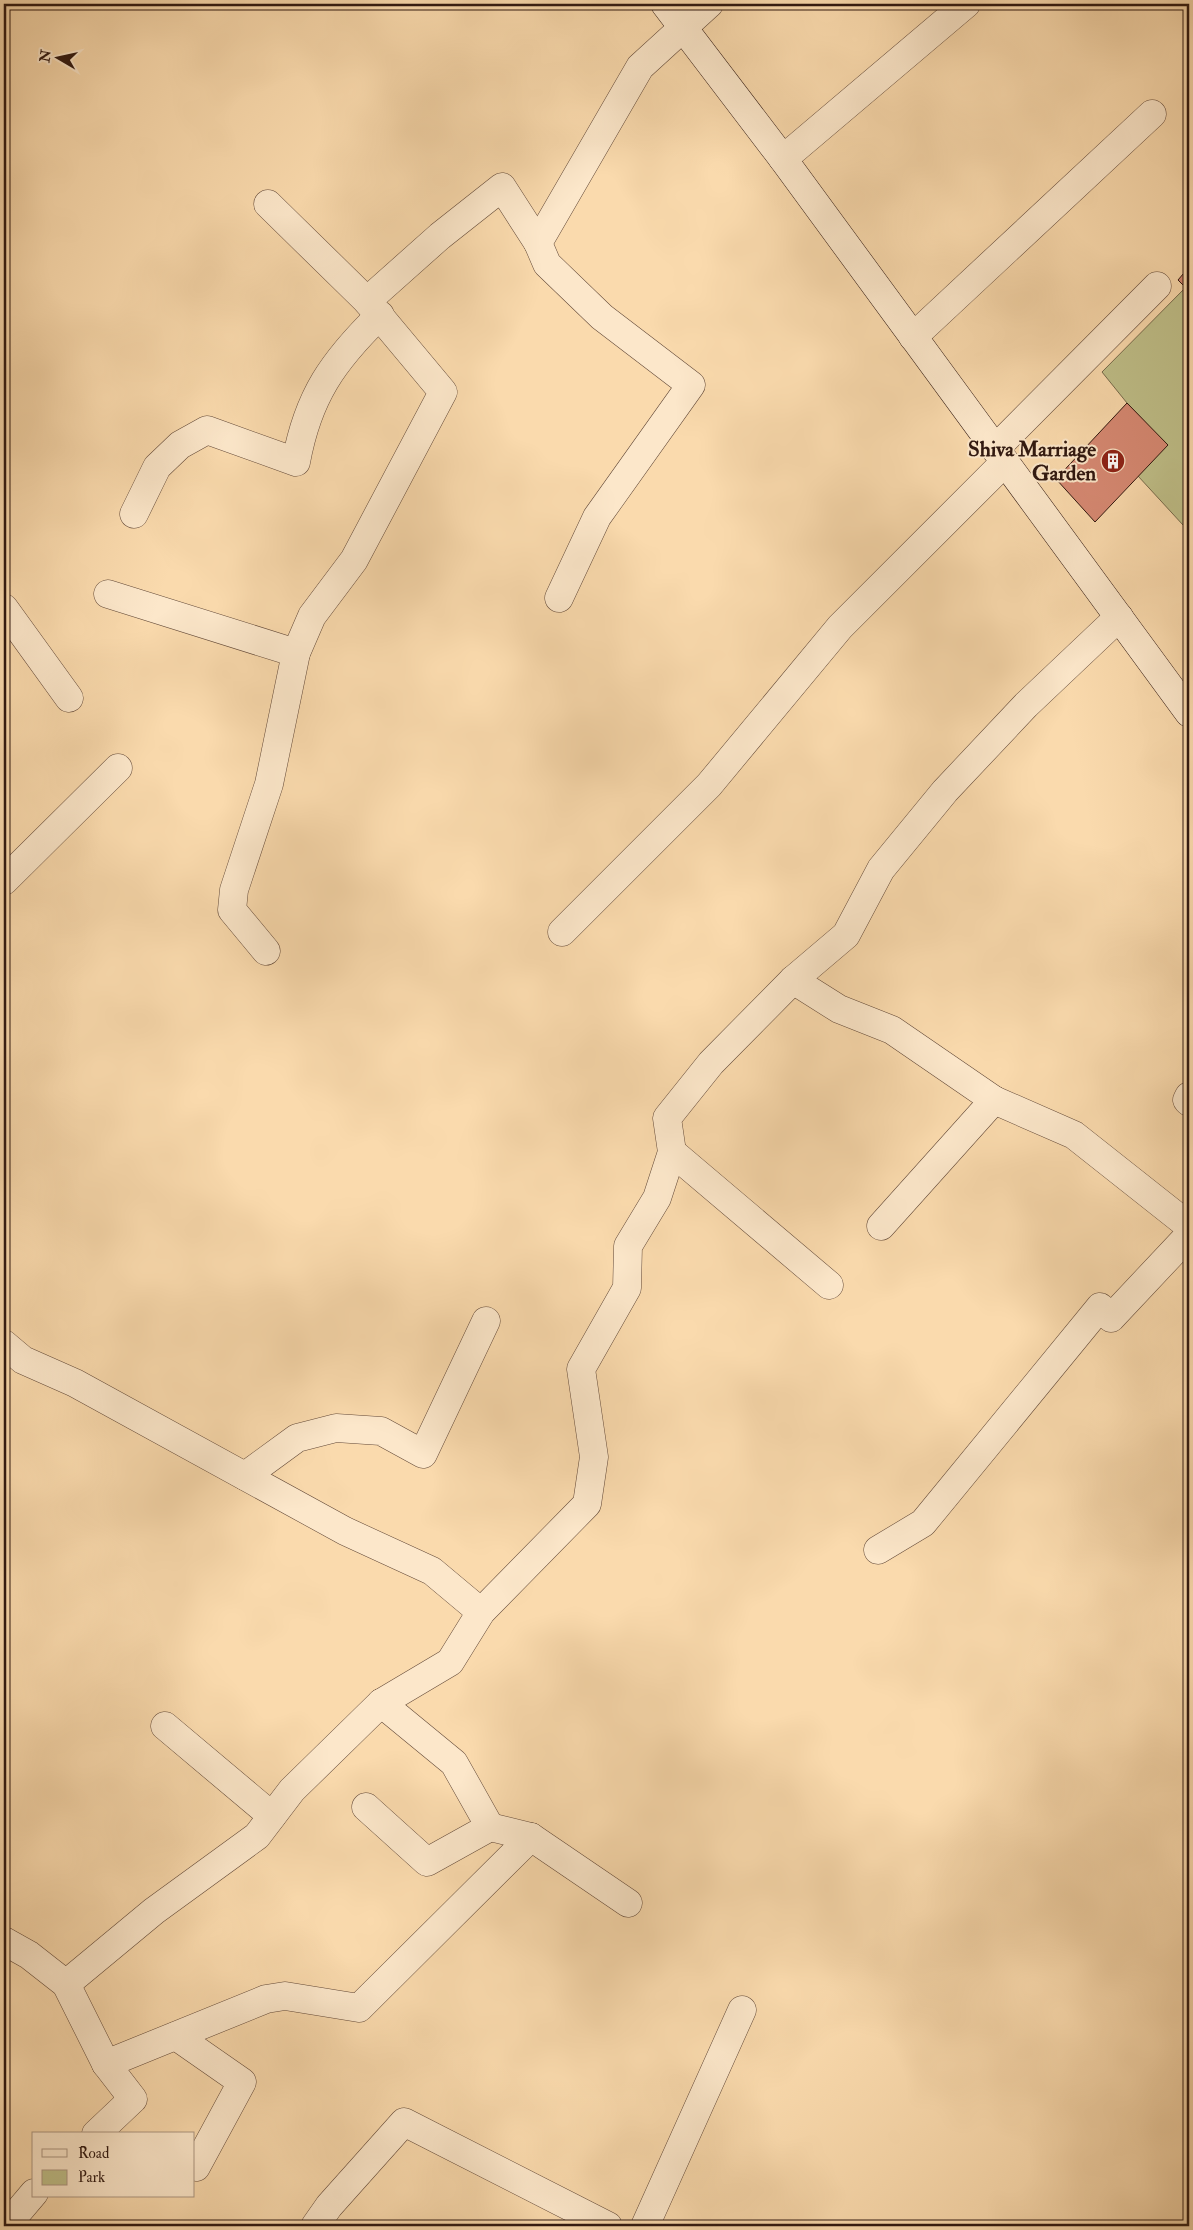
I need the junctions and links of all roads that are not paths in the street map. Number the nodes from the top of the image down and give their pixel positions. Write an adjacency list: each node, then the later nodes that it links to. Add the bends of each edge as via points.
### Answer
1 (665, 4): 4 (street)
2 (709, 4): 4 (street)
3 (966, 4): 6 (street)
4 (682, 27): 6 (street); 8 (street, via 640,67)
5 (1152, 114): 11 (street)
6 (783, 159): 11 (street)
7 (268, 204): 10 (street)
8 (538, 243): 10 (street, via 502,187 440,236); 15 (street, via 547,264 602,317 691,385 597,517)
9 (1157, 286): 12 (street)
10 (373, 308): 13 (street, via 323,382 301,434 296,462 207,430 180,445 157,467); 18 (street, via 443,392 354,560 312,616)
11 (913, 336): 12 (street)
12 (1000, 456): 17 (street); 23 (street, via 840,626 709,785)
13 (134, 514)
14 (108, 594): 18 (street)
15 (560, 598)
16 (4, 608): 19 (street)
17 (1119, 617): 20 (street); 25 (street, via 1026,705 945,791 881,869 846,934)
18 (296, 653): 24 (street, via 269,784 234,890 232,910)
19 (69, 698)
20 (1189, 713)
21 (118, 768): 22 (street)
22 (4, 881)
23 (562, 932)
24 (266, 951)
25 (793, 980): 27 (street, via 839,1009 892,1030); 29 (street, via 711,1063 668,1118)
26 (1189, 1096): 28 (street)
27 (994, 1100): 30 (street); 31 (street, via 1074,1135)
28 (1189, 1102)
29 (672, 1152): 33 (street); 38 (street, via 657,1198 628,1246 627,1288 581,1369 594,1457 587,1504)
30 (881, 1226)
31 (1189, 1226)
32 (1189, 1235): 37 (street, via 1111,1318 1100,1307 923,1523)
33 (829, 1285)
34 (486, 1321): 36 (street, via 423,1454 381,1431 336,1428 297,1438)
35 (4, 1344): 36 (street, via 23,1360 75,1383)
36 (245, 1476): 38 (street, via 345,1532 432,1572)
37 (878, 1550)
38 (482, 1612): 39 (street, via 450,1662)
39 (381, 1702): 42 (street, via 292,1790); 43 (street, via 454,1763)
40 (165, 1726): 42 (street)
41 (366, 1807): 43 (street, via 426,1862)
42 (272, 1816): 47 (street, via 257,1836 154,1911)
43 (490, 1827): 44 (street)
44 (531, 1837): 45 (street); 49 (street, via 359,2008 285,1996 266,1999)
45 (628, 1902)
46 (4, 1941): 47 (street, via 29,1955)
47 (66, 1984): 50 (street)
48 (742, 2010): 58 (street)
49 (176, 2036): 50 (street); 52 (street, via 242,2082)
50 (106, 2064): 51 (street, via 133,2098)
51 (98, 2132)
52 (196, 2167)
53 (32, 2195): 55 (street)
54 (577, 2219): 56 (street, via 404,2122); 57 (street)
55 (6, 2226)
56 (315, 2226)
57 (608, 2226)
58 (644, 2226)

